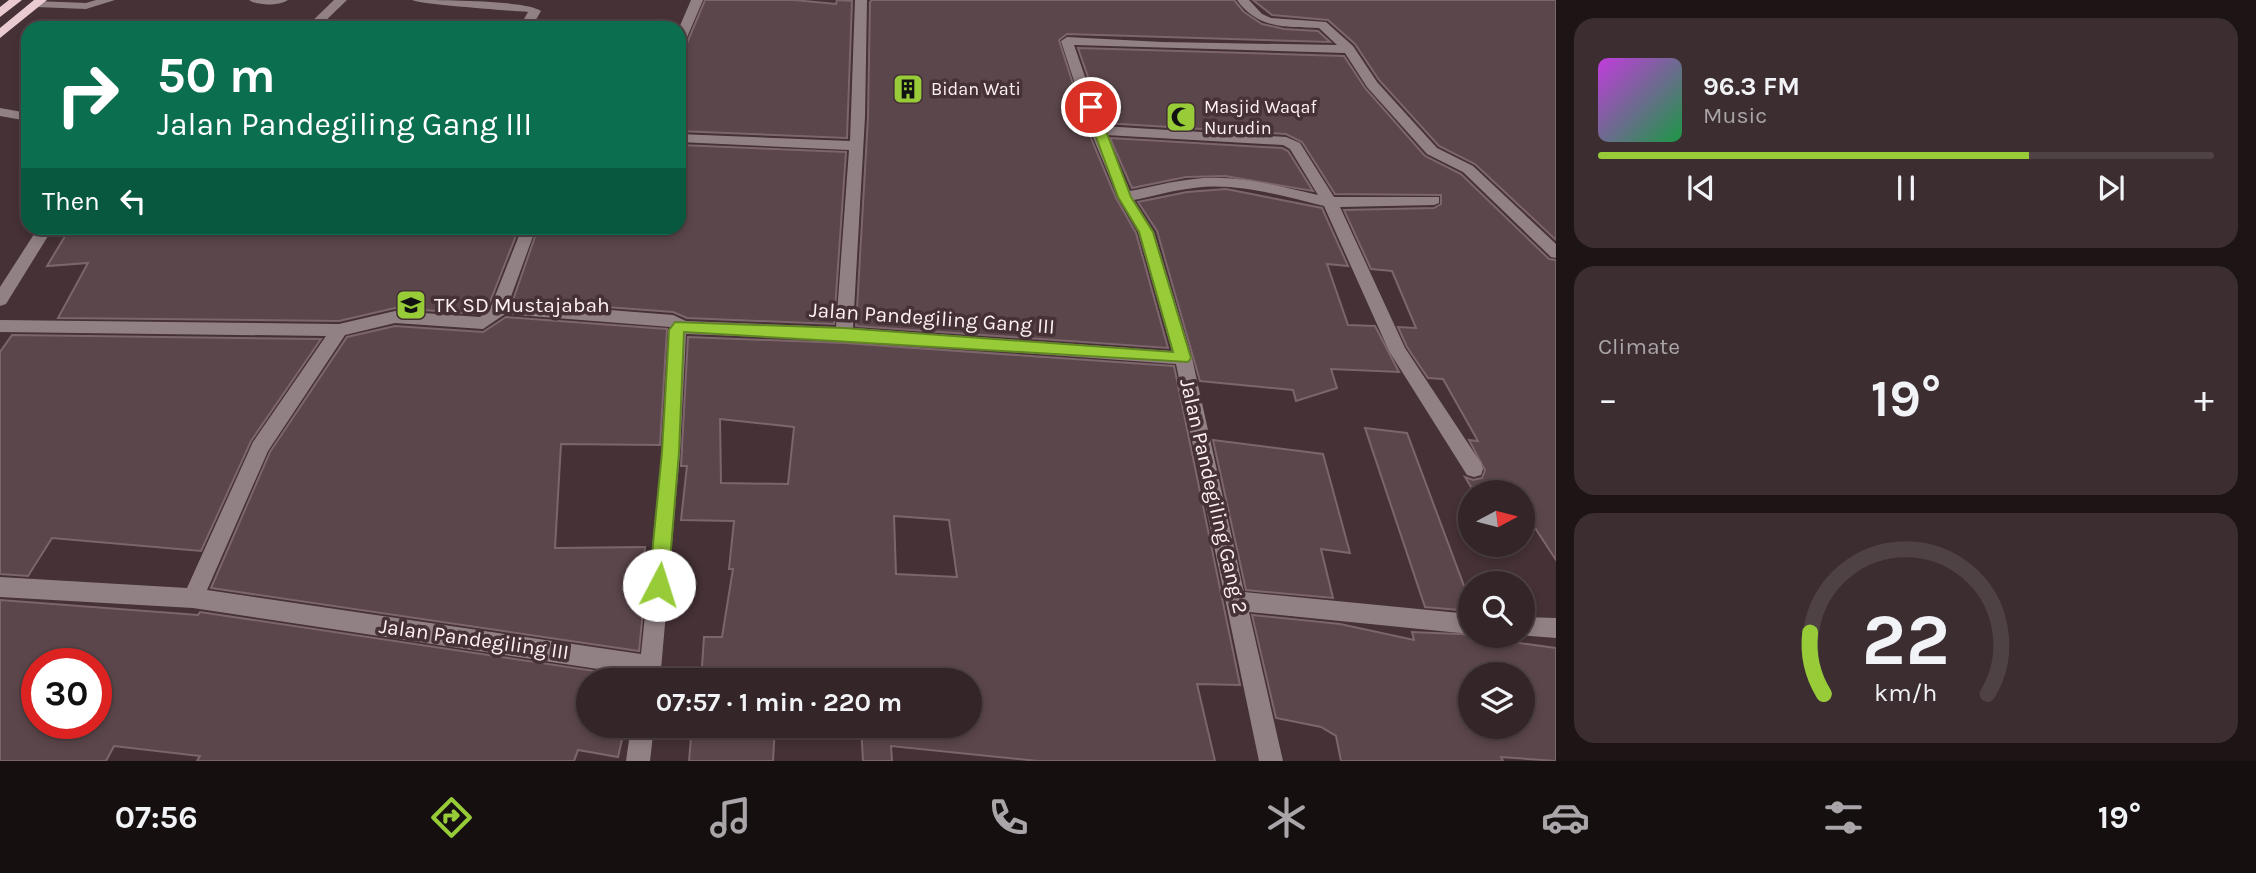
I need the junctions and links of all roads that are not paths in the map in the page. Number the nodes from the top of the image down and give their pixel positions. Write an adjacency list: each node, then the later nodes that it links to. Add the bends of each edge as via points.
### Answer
1 (16, 0): 13 (main road)
2 (109, 0): 12 (street, via 86,6)
3 (255, 0): 4 (street)
4 (282, 0)
5 (341, 0): 14 (street)
6 (418, 0): 7 (street)
7 (433, 0)
8 (440, 0): 15 (street, via 532,9)
9 (696, 0): 16 (street)
10 (860, 0): 23 (street)
11 (1242, 0): 18 (street, via 1258,19 1322,25)
12 (38, 2): 17 (main road)
13 (0, 13)
14 (318, 21)
15 (529, 21)
16 (686, 25)
17 (0, 34)
18 (1349, 49): 21 (street, Jalan Pandegiling Gang 2, via 1067,41); 29 (street, via 1372,84 1432,151 1468,169)
19 (0, 112): 20 (street)
20 (21, 116)
21 (1097, 130): 24 (street, Jalan Pandegiling Gang 2); 26 (street, via 1286,141 1295,146)
22 (686, 138): 23 (street)
23 (856, 146): 35 (street)
24 (1125, 197): 26 (street, via 1216,183 1257,186); 36 (street, Jalan Pandegiling Gang 2, via 1146,232)
25 (1434, 200): 26 (street)
26 (1330, 202): 37 (street, via 1398,351)
27 (41, 235): 30 (street)
28 (526, 235): 31 (street)
29 (1556, 253)
30 (0, 300)
31 (498, 307): 33 (street, Jalan Pandegiling Gang III, via 673,321); 34 (street, via 492,318 482,323 395,317)
32 (0, 326): 34 (street)
33 (680, 326): 35 (street, Jalan Pandegiling Gang III); 45 (street, Jalan Pandegiling III)
34 (339, 330): 39 (street, via 260,447)
35 (844, 334): 36 (street, Jalan Pandegiling Gang III)
36 (1183, 358): 40 (street, Jalan Pandegiling Gang 2)
37 (1475, 469)
38 (0, 587): 39 (street, Jalan Pandegiling III)
39 (193, 598): 44 (street, Jalan Pandegiling III)
40 (1237, 601): 41 (street); 48 (street, Jalan Pandegiling Gang 2)
41 (1458, 623)
42 (1535, 627): 43 (street)
43 (1556, 628)
44 (620, 668)
45 (650, 668)
46 (641, 738): 47 (street)
47 (638, 761)
48 (1271, 761)

